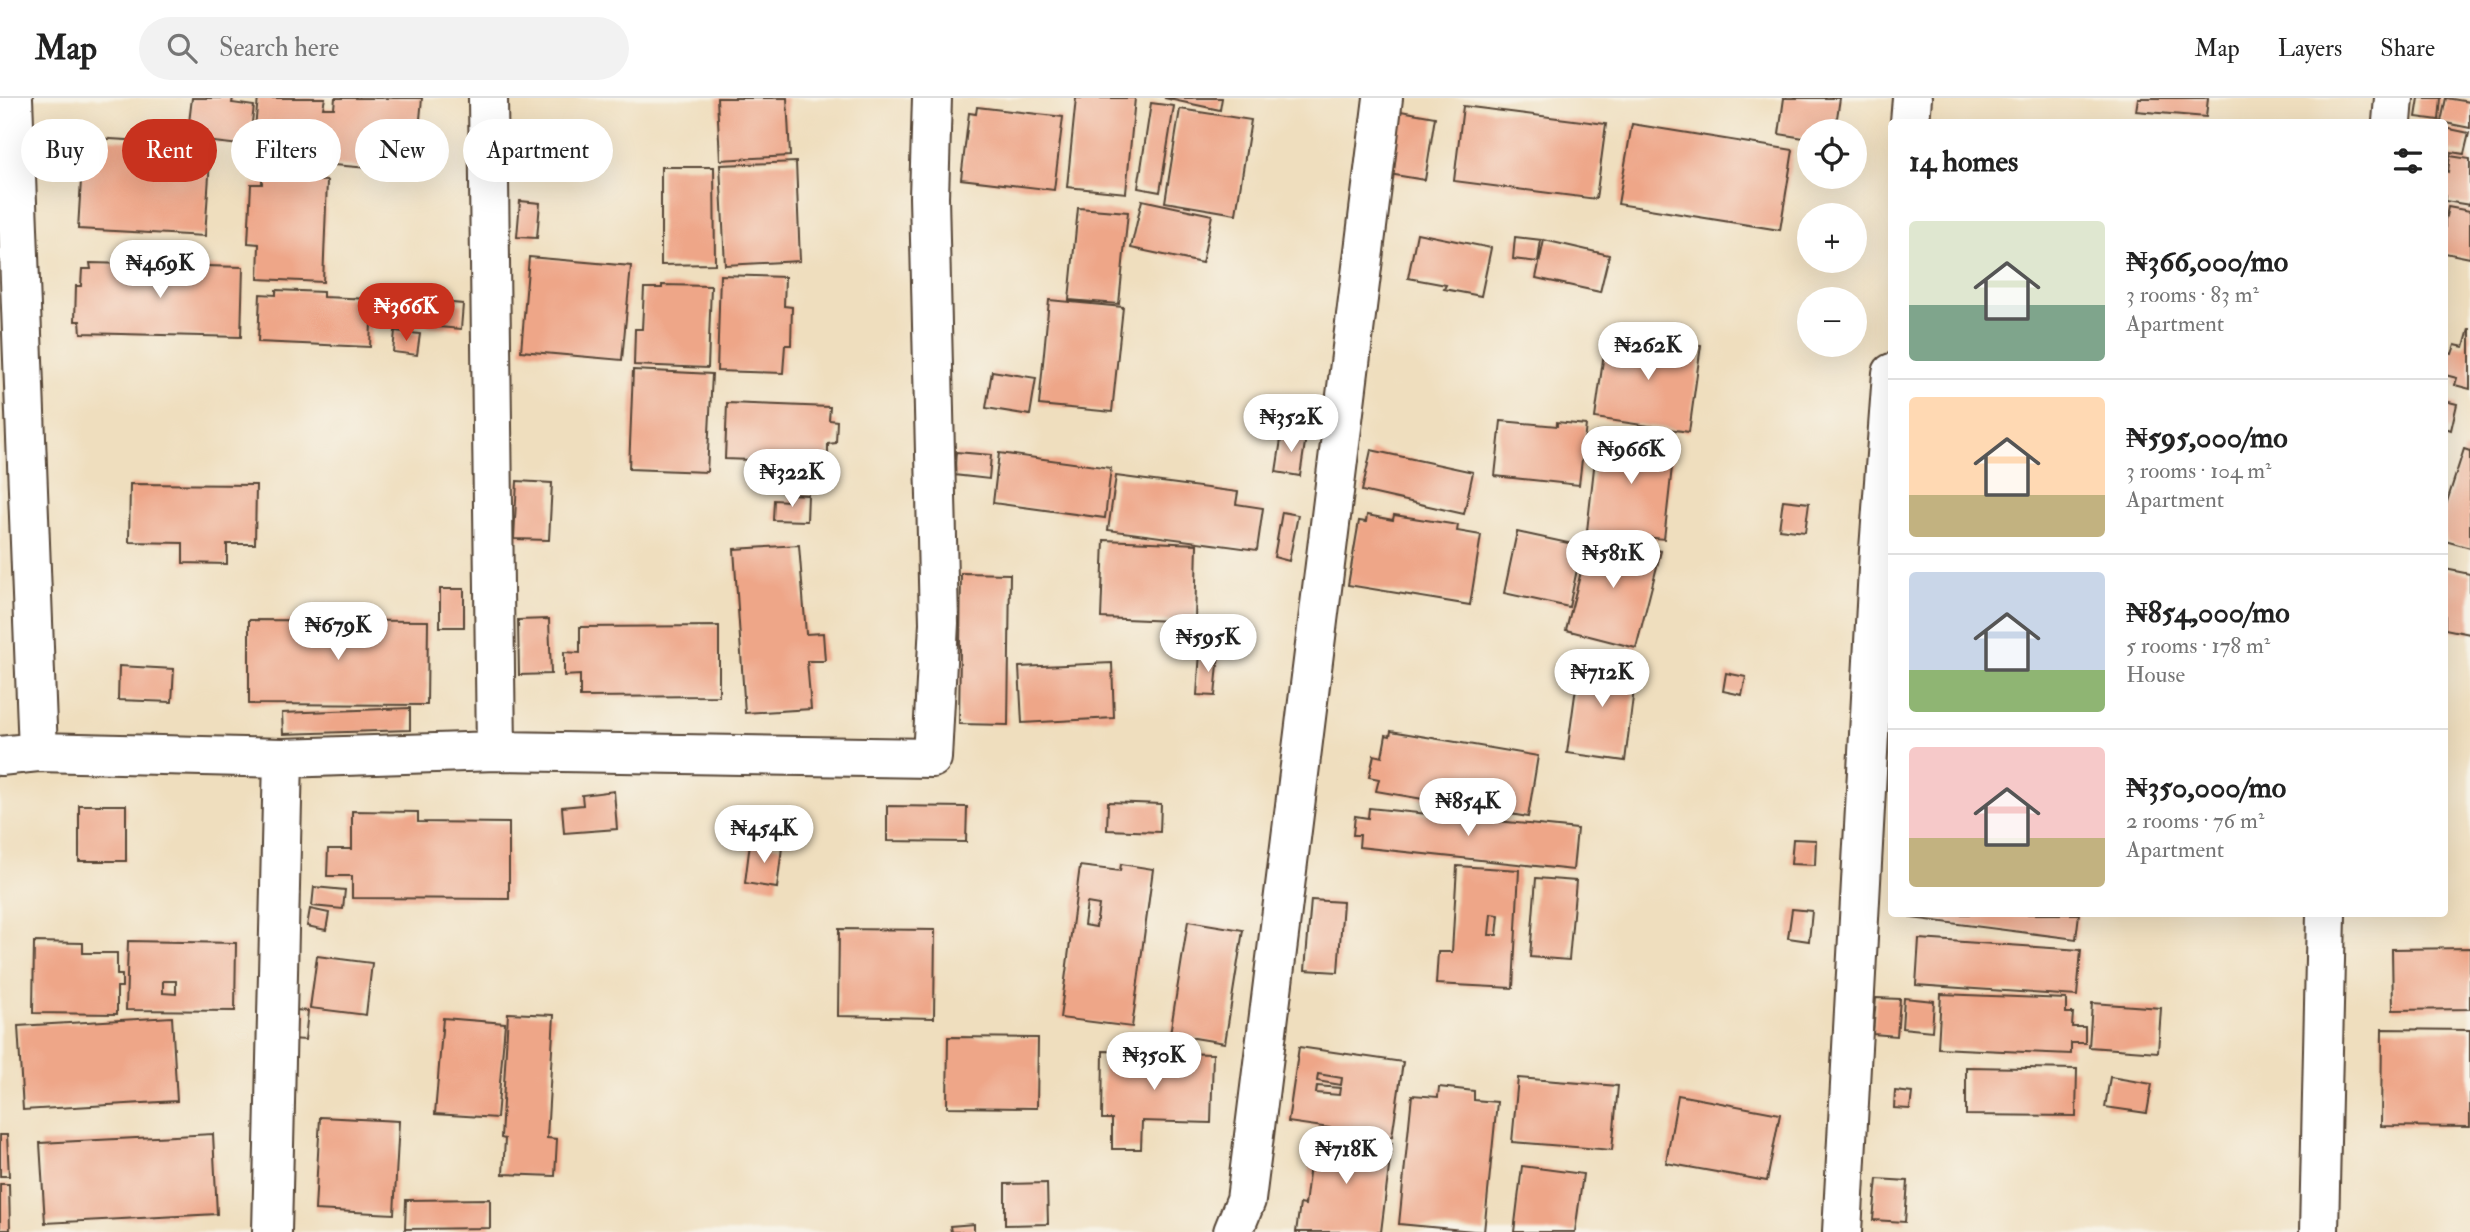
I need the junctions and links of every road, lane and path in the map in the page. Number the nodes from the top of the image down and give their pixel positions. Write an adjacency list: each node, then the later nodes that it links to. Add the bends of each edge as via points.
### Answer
1 (13, 98): 11 (street)
2 (488, 98): 10 (street)
3 (932, 98): 10 (street, via 929,197 939,623 932,758)
4 (1383, 98): 16 (street, via 1246,1200)
5 (1912, 98): 7 (street)
6 (2395, 98): 8 (street)
7 (1910, 119)
8 (2392, 119)
9 (1888, 427): 17 (street)
10 (496, 751): 13 (street)
11 (38, 752): 12 (street); 13 (street)
12 (0, 756)
13 (283, 758): 15 (street)
14 (2326, 917): 18 (street)
15 (272, 1232)
16 (1233, 1232)
17 (1842, 1232)
18 (2319, 1232)

